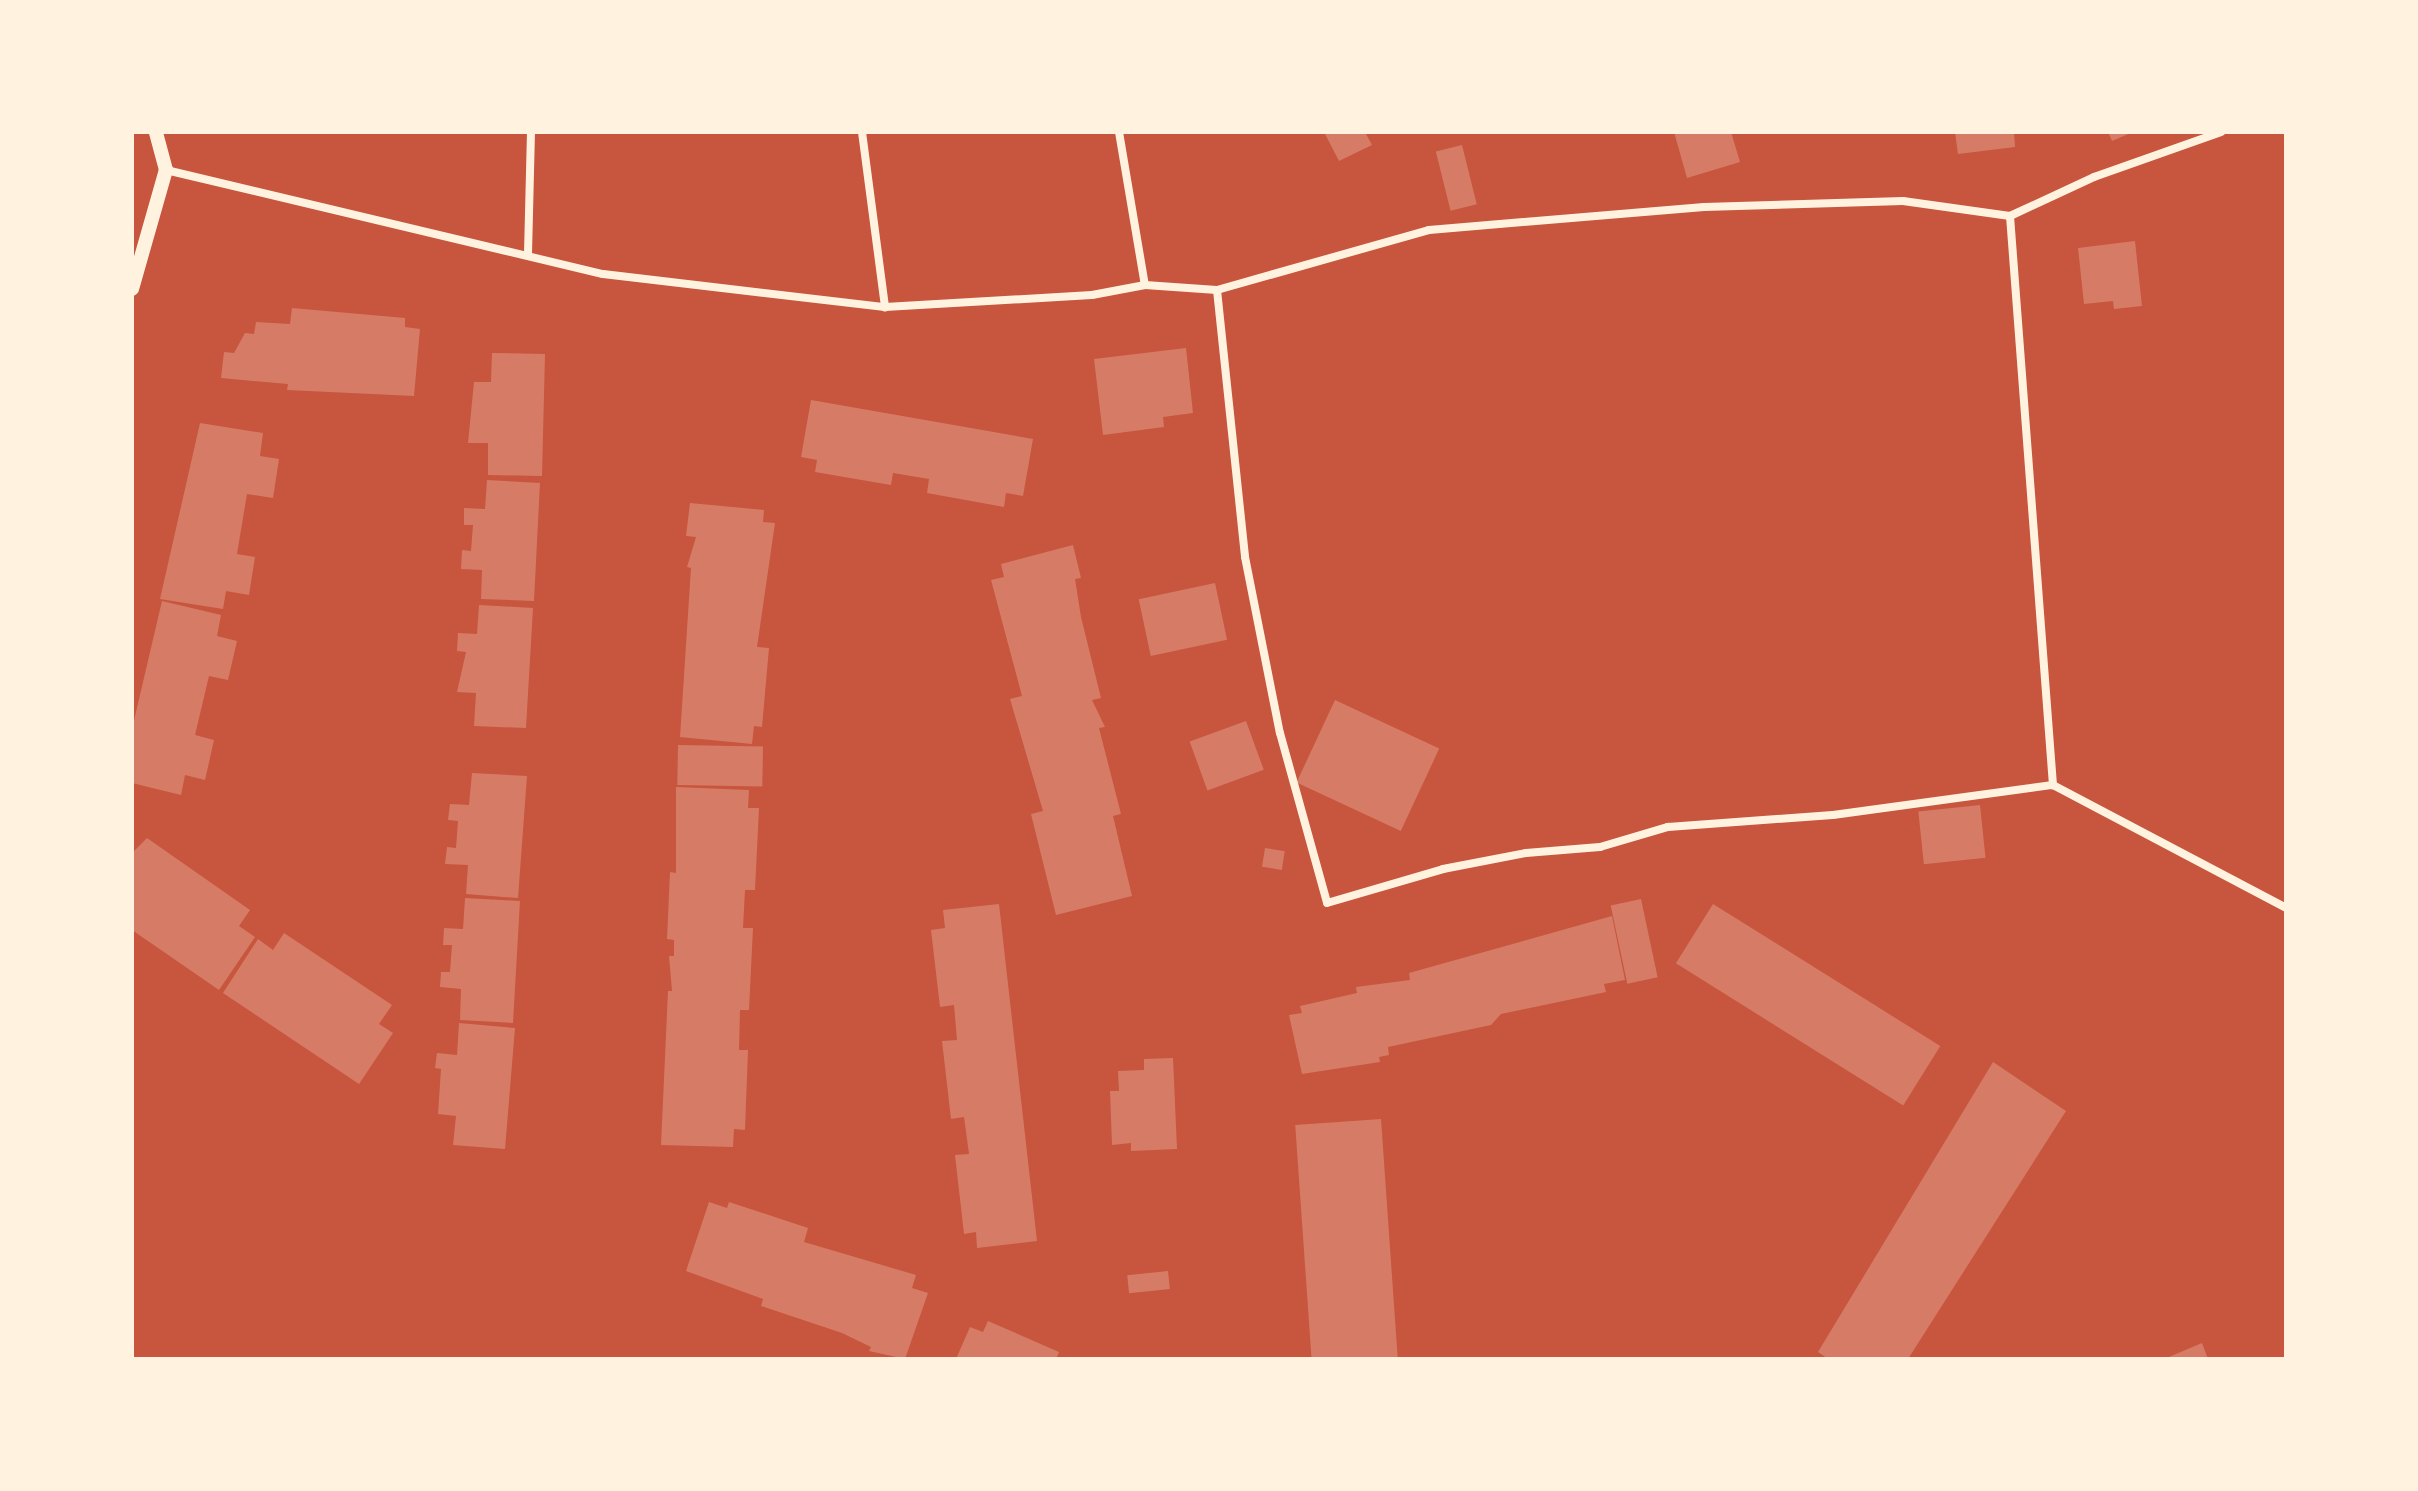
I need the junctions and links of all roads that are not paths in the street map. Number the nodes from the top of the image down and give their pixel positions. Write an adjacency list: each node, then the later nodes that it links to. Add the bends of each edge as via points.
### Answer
1 (156, 132): 6 (street)
2 (531, 132): 8 (street)
3 (862, 132): 12 (street)
4 (1119, 132): 9 (street)
5 (2221, 132): 7 (street, via 2094,177)
6 (166, 170): 8 (street); 10 (street)
7 (2010, 216): 11 (street, via 1903,201 1704,207 1429,230); 13 (street)
8 (528, 254): 12 (street, via 603,274)
9 (1145, 285): 11 (street); 12 (street, via 1092,295)
10 (132, 289)
11 (1217, 290): 13 (street, via 1245,557 1280,733 1327,903 1443,869 1526,853 1600,847 1668,827 1833,815)
12 (885, 307)
13 (2053, 785): 14 (street)
14 (2286, 908)

